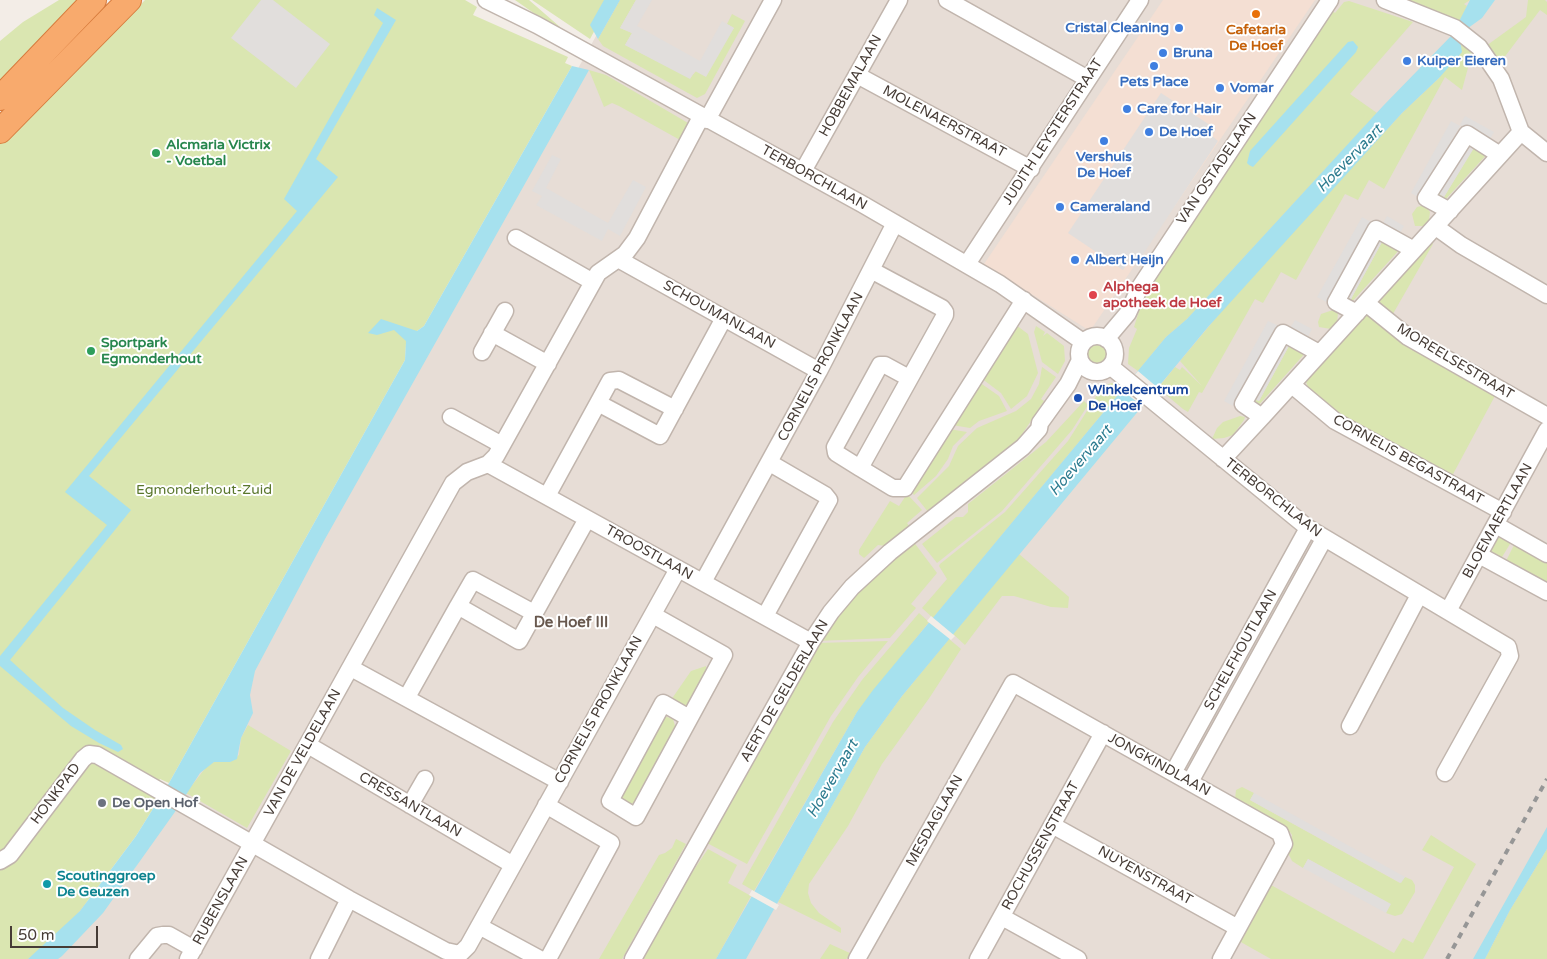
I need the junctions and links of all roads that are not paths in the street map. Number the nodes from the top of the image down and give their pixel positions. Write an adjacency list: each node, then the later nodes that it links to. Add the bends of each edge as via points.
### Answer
1 (94, 0): 14 (highway)
2 (129, 0): 16 (highway)
3 (486, 0): 11 (street, TERBORCHLAAN)
4 (508, 0): 11 (street, TERBORCHLAAN)
5 (772, 0): 15 (street)
6 (899, 0): 12 (street, HOBBEMALAAN)
7 (947, 0): 13 (street)
8 (1140, 0): 13 (street, JUDITH LEYSTERSTRAAT)
9 (1330, 0): 37 (street, VAN OSTADELAAN, via 1145,279 1128,313)
10 (1385, 0): 17 (street, via 1460,31 1488,57 1501,79)
11 (537, 26): 15 (street, TERBORCHLAAN)
12 (857, 75): 20 (street, MOLENAERSTRAAT); 21 (street, HOBBEMALAAN)
13 (1088, 79): 20 (street, JUDITH LEYSTERSTRAAT)
14 (0, 98)
15 (704, 118): 21 (street, TERBORCHLAAN); 27 (street, via 638,238)
16 (0, 131)
17 (1521, 132): 18 (street); 19 (street)
18 (1547, 153)
19 (1500, 154): 22 (street); 22 (street, via 1467,134 1426,198)
20 (1030, 169): 28 (street, JUDITH LEYSTERSTRAAT)
21 (803, 171): 23 (street, TERBORCHLAAN)
22 (1450, 211): 24 (street)
23 (895, 223): 28 (street, TERBORCHLAAN); 29 (street, CORNELIS PRONKLAAN)
24 (1436, 227): 26 (street); 31 (street)
25 (516, 238): 30 (street)
26 (1414, 250): 33 (street); 33 (street, MOREELSESTRAAT, via 1376,229 1336,302)
27 (618, 259): 30 (street, via 598,273); 35 (street, SCHOUMANLAAN)
28 (966, 264): 32 (street, TERBORCHLAAN)
29 (871, 270): 44 (street, CORNELIS PRONKLAAN); 45 (street, via 945,312)
30 (593, 282): 41 (street)
31 (1547, 294)
32 (1024, 300): 38 (street, TERBORCHLAAN); 57 (street, via 905,488 893,488)
33 (1361, 308): 40 (street); 49 (street, MOREELSESTRAAT)
34 (505, 311): 36 (street)
35 (724, 318): 44 (street, SCHOUMANLAAN); 48 (street)
36 (492, 333): 39 (street); 41 (street)
37 (1106, 339): 38 (street, via 1097,336); 42 (street, via 1115,352)
38 (1083, 342): 43 (street, via 1078,352)
39 (482, 352)
40 (1319, 354): 46 (street); 51 (street, via 1283,333 1243,404)
41 (548, 364): 53 (street)
42 (1110, 366): 43 (street, via 1100,372); 54 (street, TERBORCHLAAN)
43 (1085, 367): 74 (street, AERT DE GELDERLAAN, via 1068,384 1039,429 1023,447 870,570 842,599)
44 (819, 371): 55 (street, CORNELIS PRONKLAAN)
45 (909, 378): 57 (street); 57 (street, via 885,365 878,367 835,447 836,453)
46 (1292, 386): 51 (street); 59 (street, CORNELIS BEGASTRAAT, via 1335,421)
47 (598, 403): 48 (street, via 610,381 619,380); 48 (street, via 660,436); 58 (street)
48 (675, 410)
49 (1547, 416)
50 (452, 417): 53 (street)
51 (1262, 417): 54 (street)
52 (1546, 434): 59 (street, BLOEMAERTLAAN)
53 (502, 445): 56 (street)
54 (1223, 459): 61 (street, TERBORCHLAAN)
55 (770, 463): 66 (street, CORNELIS PRONKLAAN); 73 (street, via 825,495 828,500)
56 (488, 464): 58 (street, TROOSTLAAN); 75 (street, VAN DE VELDELAAN, via 467,472 453,483)
57 (860, 468)
58 (547, 496): 60 (street, TROOSTLAAN)
59 (1500, 518): 63 (street, CORNELIS BEGASTRAAT); 64 (street, BLOEMAERTLAAN)
60 (587, 519): 65 (street, TROOSTLAAN); 71 (street)
61 (1308, 528): 62 (street, TERBORCHLAAN); 82 (street, SCHELFHOUTLAAN)
62 (1324, 540): 68 (street, TERBORCHLAAN); 86 (street, SCHELFHOUTLAAN)
63 (1547, 554)
64 (1480, 555): 67 (street); 70 (street, BLOEMAERTLAAN)
65 (678, 569): 66 (street, TROOSTLAAN); 72 (street, CORNELIS PRONKLAAN)
66 (703, 582): 73 (street, TROOSTLAAN)
67 (1547, 592)
68 (1420, 594): 70 (street, TERBORCHLAAN); 79 (street)
69 (458, 606): 71 (street, via 473,580); 71 (street, via 519,641); 77 (street)
70 (1448, 611): 83 (street, TERBORCHLAAN, via 1502,642 1508,647 1510,656)
71 (534, 613)
72 (653, 615): 78 (street, via 724,655); 85 (street, CORNELIS PRONKLAAN)
73 (765, 616): 74 (street, TROOSTLAAN)
74 (811, 642): 103 (street, AERT DE GELDERLAAN)
75 (351, 668): 77 (street); 81 (street, VAN DE VELDELAAN)
76 (1012, 683): 80 (street, JONGKINDLAAN); 104 (street, MESDAGLAAN)
77 (406, 697): 85 (street)
78 (689, 718): 78 (street, via 663,703 610,801 636,817)
79 (1350, 726)
80 (1103, 733): 82 (street, JONGKINDLAAN); 89 (street, ROCHUSSENSTRAAT)
81 (308, 745): 87 (street, CRESSANTLAAN); 90 (street, VAN DE VELDELAAN)
82 (1173, 773): 86 (street, JONGKINDLAAN)
83 (1445, 773)
84 (425, 779): 87 (street)
85 (560, 782): 88 (street, CORNELIS PRONKLAAN)
86 (1190, 782): 96 (street, JONGKINDLAAN, via 1280,832 1284,844)
87 (410, 805): 92 (street, CRESSANTLAAN)
88 (546, 805): 92 (street, CORNELIS PRONKLAAN); 102 (street, via 611,843)
89 (1052, 824): 94 (street, ROCHUSSENSTRAAT); 96 (street, NUYENSTRAAT)
90 (253, 842): 91 (street, HONKPAD, via 103,757 89,754 10,855); 93 (street); 97 (street, RUBENSLAAN)
91 (0, 861)
92 (513, 865): 95 (street, CORNELIS PRONKLAAN)
93 (349, 899): 98 (street, via 446,951); 99 (street)
94 (1002, 917): 105 (street, ROCHUSSENSTRAAT); 106 (street)
95 (479, 926): 98 (street); 101 (street)
96 (1238, 928): 107 (street, JONGKINDLAAN)
97 (191, 954): 100 (street, via 169,935 163,935 156,936)
98 (462, 956)
99 (320, 958)
100 (138, 959)
101 (540, 959)
102 (548, 959)
103 (633, 959)
104 (857, 959)
105 (978, 959)
106 (1077, 959)
107 (1221, 959)

